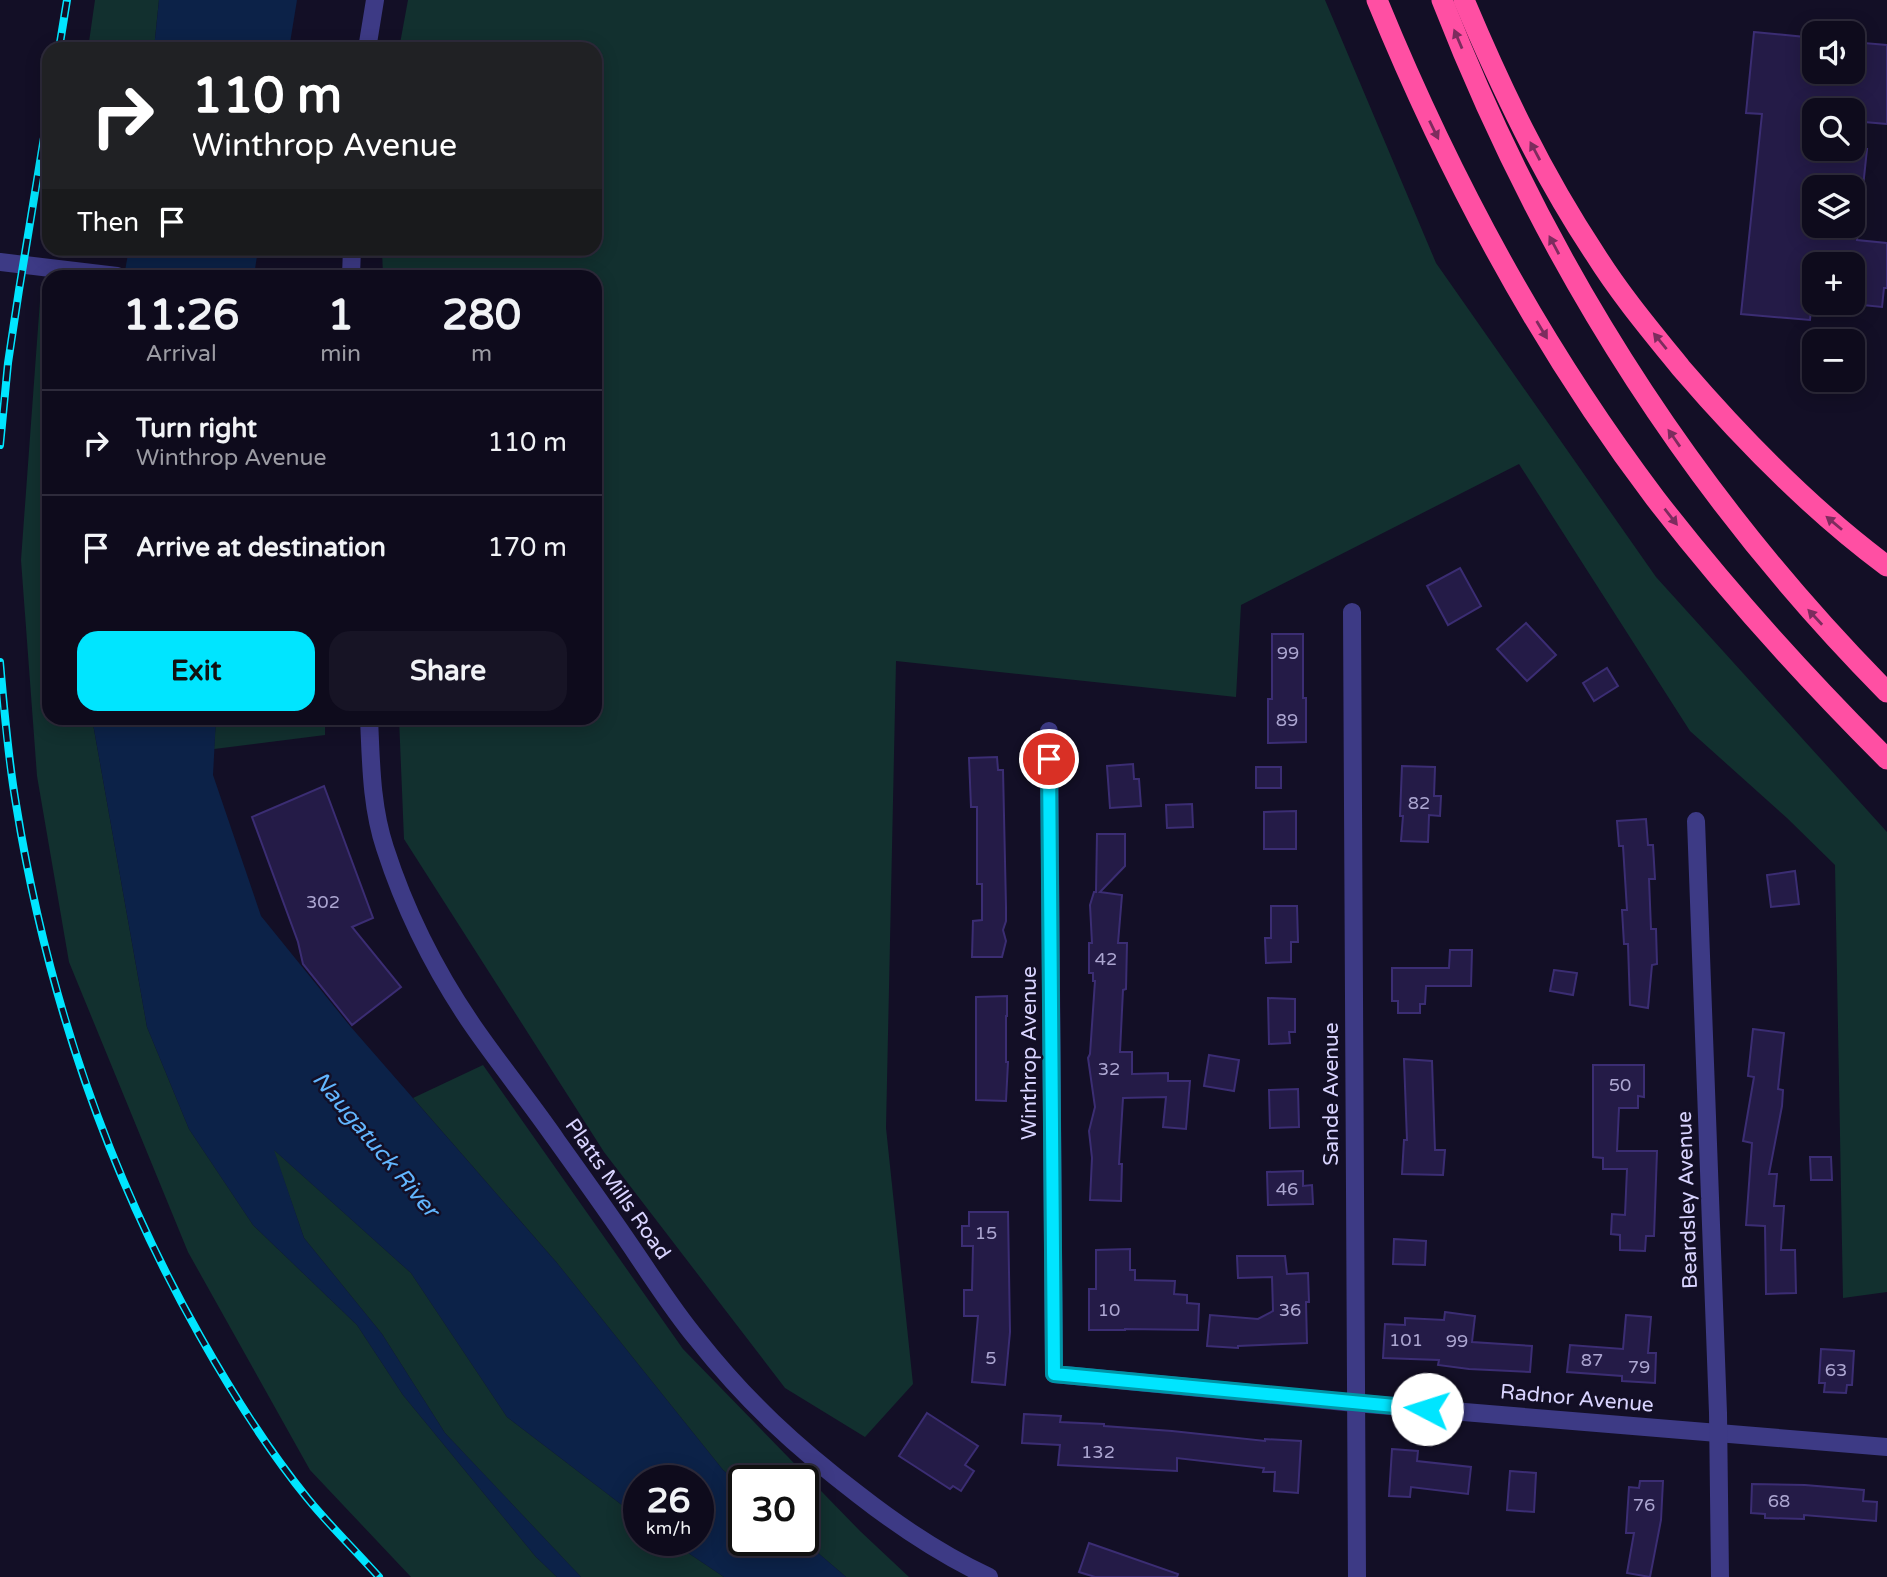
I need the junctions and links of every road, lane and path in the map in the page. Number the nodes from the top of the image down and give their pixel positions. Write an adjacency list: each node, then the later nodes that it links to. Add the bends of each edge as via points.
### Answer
1 (375, 0): 5 (street)
2 (1377, 0): 11 (highway, one-way to 11, via 1471,205 1559,357 1654,496)
3 (1442, 0): 10 (highway, one-way to 3, via 1749,538 1698,472 1602,330 1520,180)
4 (1464, 0): 8 (highway, one-way to 4, via 1771,465 1703,393 1629,303 1544,169)
5 (368, 42)
6 (0, 262): 7 (street)
7 (66, 270)
8 (1887, 566)
9 (1352, 611): 18 (street, Sande Avenue)
10 (1887, 692)
11 (1828, 700): 14 (highway); 15 (highway)
12 (369, 725): 21 (street, Platts Mills Road, via 373,790 384,847 425,943 472,1025 666,1298 721,1369 784,1435 904,1528)
13 (1049, 731): 17 (street, Winthrop Avenue)
14 (1887, 759)
15 (1887, 771)
16 (1696, 821): 19 (street, Beardsley Avenue)
17 (1054, 1374): 18 (street, Radnor Avenue)
18 (1355, 1403): 19 (street, Radnor Avenue); 22 (street, Sande Avenue)
19 (1718, 1432): 20 (street, Radnor Avenue); 23 (street, Beardsley Avenue)
20 (1887, 1447)
21 (989, 1577)
22 (1357, 1577)
23 (1720, 1577)

